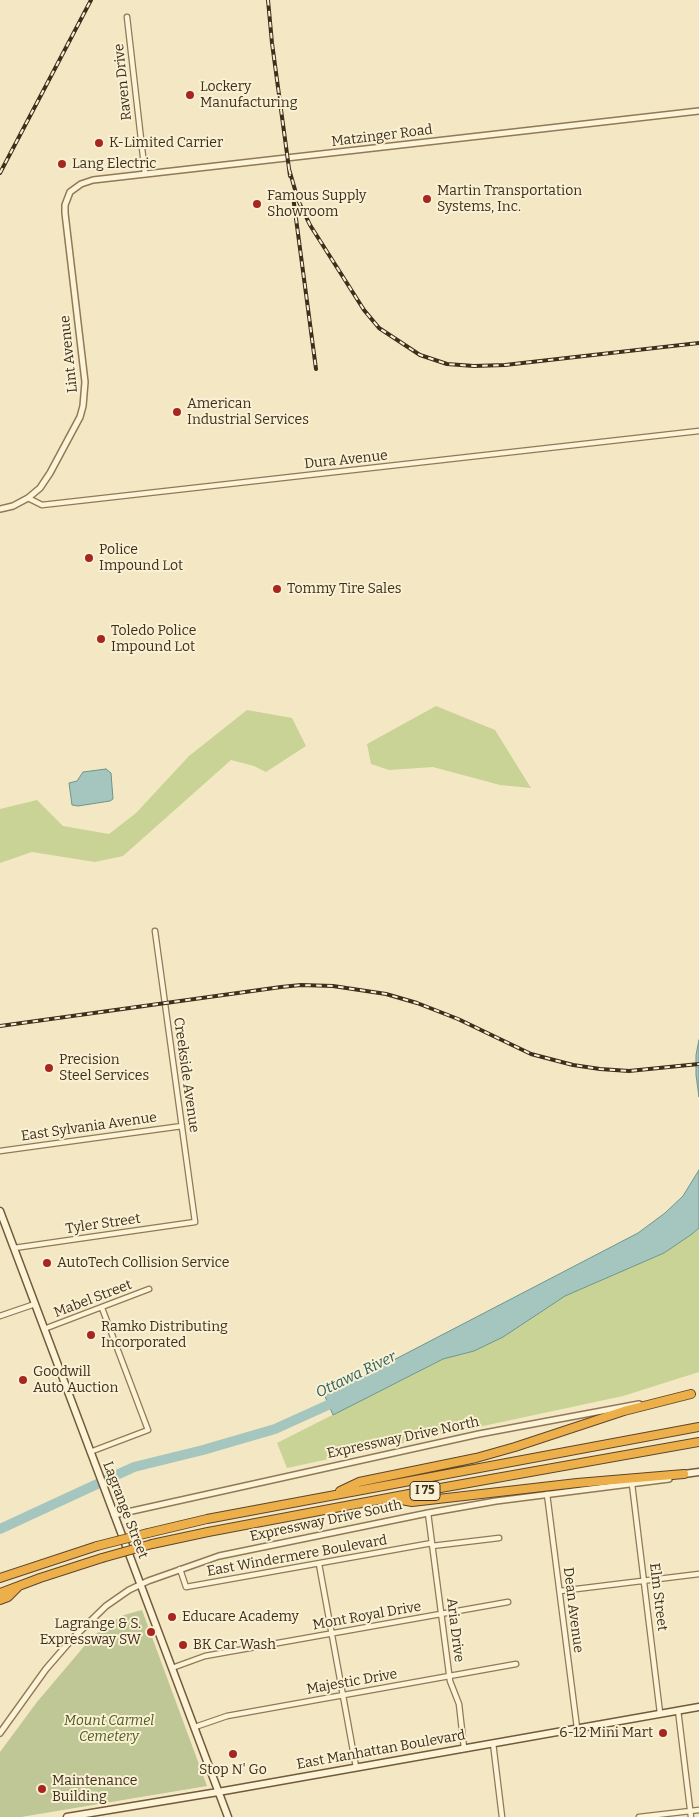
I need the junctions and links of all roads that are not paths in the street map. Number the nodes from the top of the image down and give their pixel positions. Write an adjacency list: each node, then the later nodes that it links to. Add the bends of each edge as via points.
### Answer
1 (127, 17): 3 (street, Raven Drive)
2 (699, 111): 3 (street, Matzinger Road)
3 (145, 174): 4 (street, Matzinger Road, via 87,181)
4 (70, 192): 6 (street, Lint Avenue, via 65,205 65,220 85,398 80,417 50,473)
5 (699, 431): 6 (street, Dura Avenue, via 56,504 42,505)
6 (28, 498): 7 (street)
7 (0, 509)
8 (155, 931): 9 (street, Creekside Avenue)
9 (182, 1126): 10 (street, East Sylvania Avenue); 12 (street, Creekside Avenue)
10 (0, 1151)
11 (0, 1211): 13 (main road, Lagrange Street)
12 (195, 1222): 13 (street, Tyler Street)
13 (14, 1248): 15 (main road, Lagrange Street)
14 (149, 1289): 16 (street, Mabel Street)
15 (35, 1304): 17 (street); 18 (main road, Lagrange Street)
16 (102, 1308): 18 (street, Mabel Street); 22 (street, via 148,1430)
17 (0, 1316)
18 (44, 1329): 22 (main road, Lagrange Street)
19 (695, 1393): 27 (highway, via 624,1411 476,1458 359,1482); 30 (street, Expressway Drive North, via 479,1434)
20 (699, 1427): 27 (highway, I 75)
21 (699, 1442): 28 (highway, I 75)
22 (90, 1452): 30 (main road, Lagrange Street)
23 (699, 1472): 24 (main road, Expressway Drive South)
24 (684, 1474): 25 (street, Expressway Drive South); 28 (highway, via 412,1502)
25 (632, 1484): 26 (street, Expressway Drive South); 37 (street, Elm Street)
26 (547, 1494): 29 (street, Expressway Drive South); 40 (street, Dean Avenue)
27 (331, 1496): 36 (highway, I 75, bridge, via 148,1533)
28 (391, 1498): 39 (highway, I 75, bridge, via 152,1544)
29 (428, 1513): 32 (street, Aria Drive); 34 (street, Expressway Drive South, via 224,1555)
30 (114, 1515): 38 (main road, Lagrange Street)
31 (500, 1538): 32 (street, East Windermere Boulevard)
32 (432, 1545): 33 (street, East Windermere Boulevard); 44 (street, Aria Drive)
33 (319, 1564): 34 (street, East Windermere Boulevard, via 186,1587); 45 (street)
34 (180, 1568): 38 (street, Expressway Drive South)
35 (699, 1574): 37 (street)
36 (0, 1578)
37 (644, 1580): 40 (street); 52 (street, Elm Street)
38 (140, 1584): 47 (main road, Lagrange Street); 55 (street, Expressway Drive South, via 106,1606 66,1646)
39 (19, 1585): 41 (highway, I 75); 42 (highway, via 8,1597)
40 (560, 1591): 54 (street, Dean Avenue)
41 (0, 1593)
42 (0, 1600)
43 (508, 1602): 44 (street, Mont Royal Drive)
44 (441, 1614): 45 (street, Mont Royal Drive); 48 (street, Aria Drive)
45 (332, 1633): 47 (street, Mont Royal Drive, via 202,1656); 49 (street)
46 (516, 1664): 48 (street, Majestic Drive)
47 (172, 1668): 53 (main road, Lagrange Street)
48 (449, 1676): 49 (street, Majestic Drive); 57 (street, Aria Drive, via 459,1704)
49 (343, 1695): 53 (street, Majestic Drive, via 227,1716); 58 (street)
50 (699, 1706): 51 (main road, East Manhattan Boulevard)
51 (678, 1710): 52 (main road, East Manhattan Boulevard); 61 (street)
52 (660, 1713): 54 (main road, East Manhattan Boulevard)
53 (195, 1727): 59 (main road, Lagrange Street)
54 (577, 1728): 56 (main road, East Manhattan Boulevard)
55 (0, 1732)
56 (493, 1743): 57 (main road, East Manhattan Boulevard); 64 (street)
57 (464, 1748): 58 (main road, East Manhattan Boulevard)
58 (356, 1767): 59 (main road, East Manhattan Boulevard)
59 (218, 1792): 62 (main road, East Manhattan Boulevard); 63 (main road, Lagrange Street)
60 (699, 1810): 61 (street)
61 (690, 1811): 65 (street); 66 (street)
62 (66, 1817)
63 (228, 1817)
64 (502, 1817)
65 (638, 1817)
66 (691, 1817)

